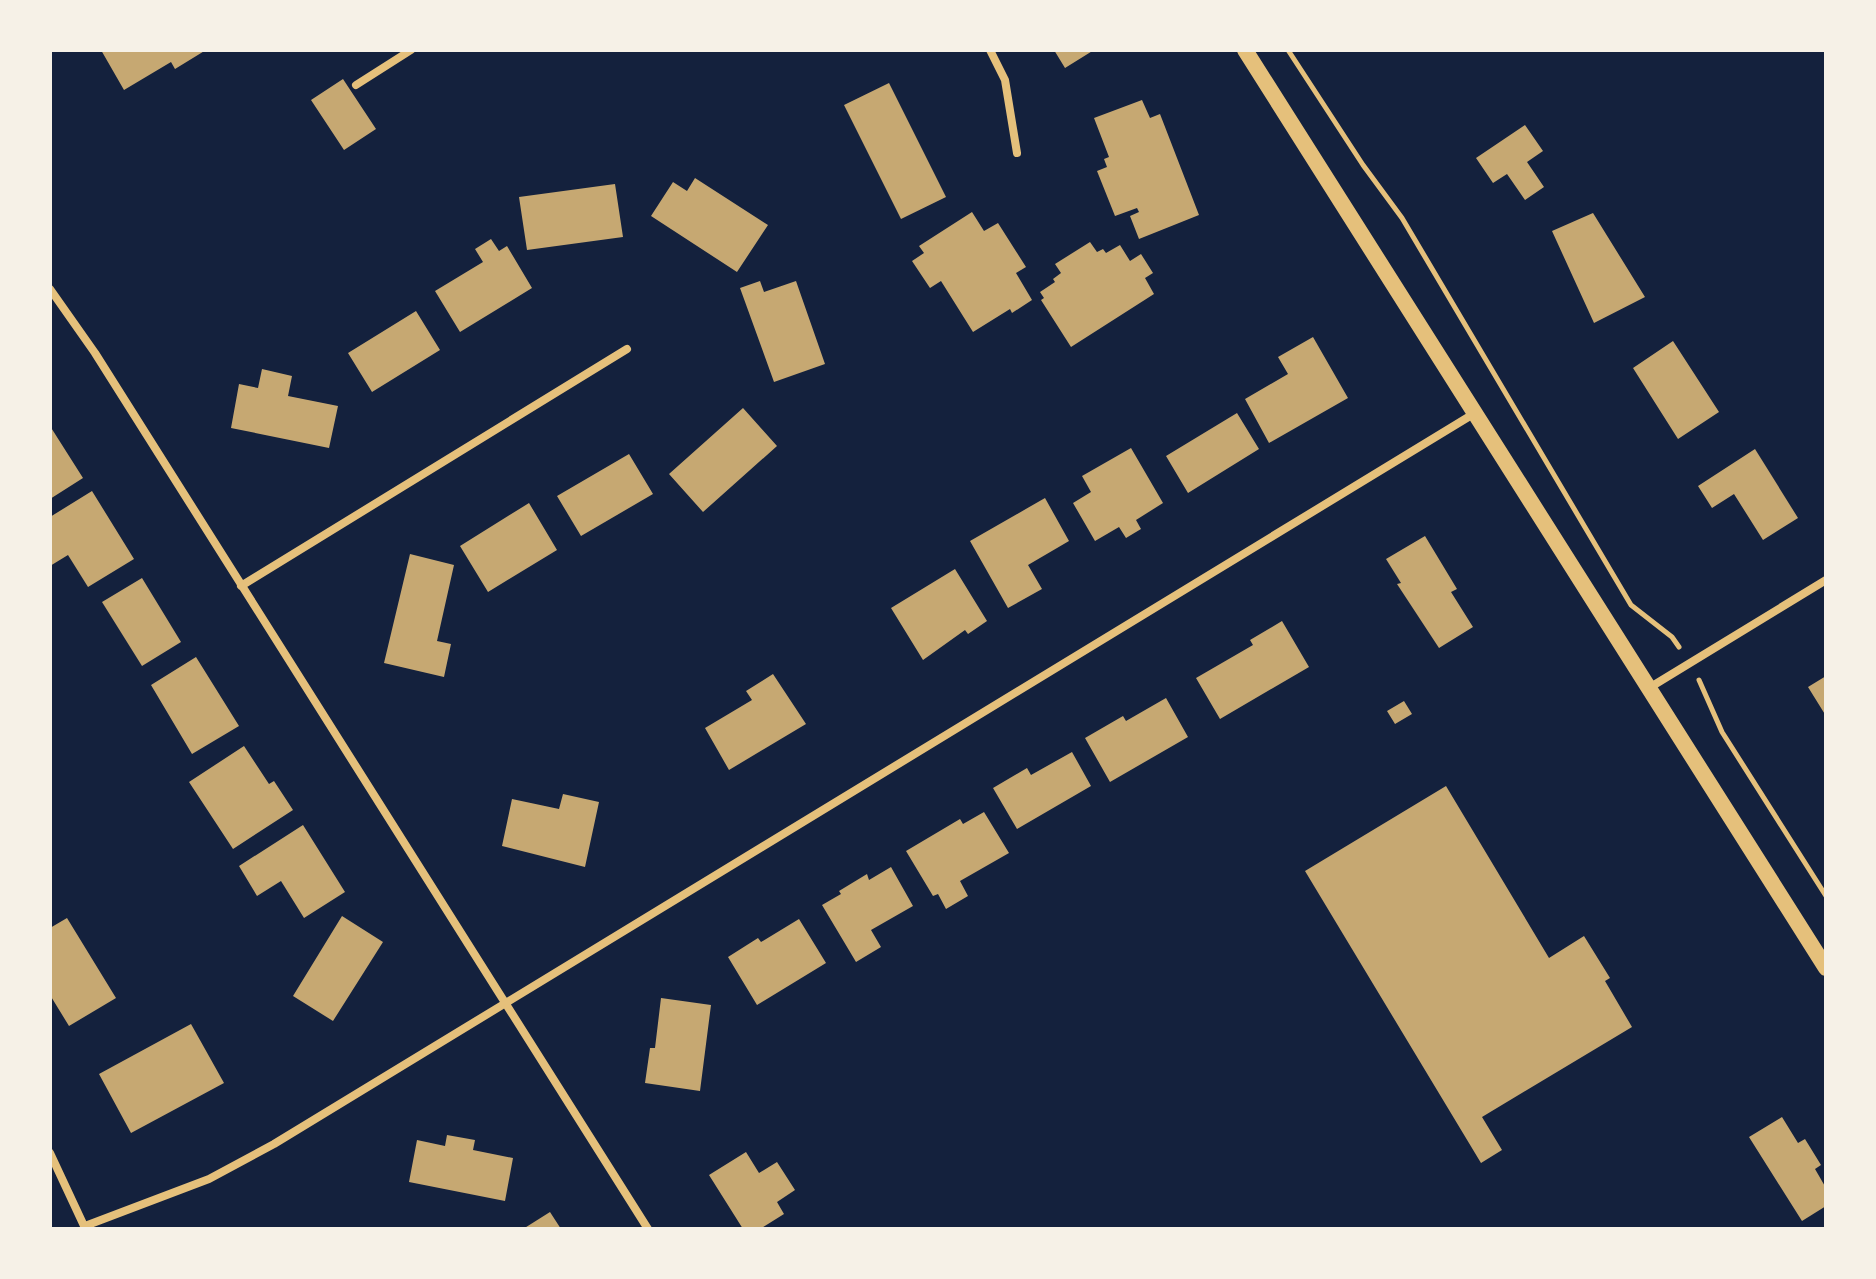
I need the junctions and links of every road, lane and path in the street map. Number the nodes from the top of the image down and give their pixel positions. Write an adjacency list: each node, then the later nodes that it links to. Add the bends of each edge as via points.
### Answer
1 (411, 50): 5 (street)
2 (990, 50): 6 (street, via 1005,80)
3 (1245, 50): 9 (main road)
4 (1288, 50): 12 (path, via 1402,218 1631,605 1672,637)
5 (356, 85)
6 (1017, 153)
7 (50, 289): 11 (street)
8 (627, 349): 11 (street)
9 (1476, 413): 13 (main road); 16 (street)
10 (1826, 580): 12 (street)
11 (241, 586): 16 (street)
12 (1691, 663): 13 (street); 14 (path, via 1722,732)
13 (1649, 688): 15 (main road)
14 (1826, 896)
15 (1826, 968)
16 (505, 1004): 18 (street, via 209,1179); 19 (street)
17 (50, 1153): 18 (street)
18 (85, 1227)
19 (648, 1229)

